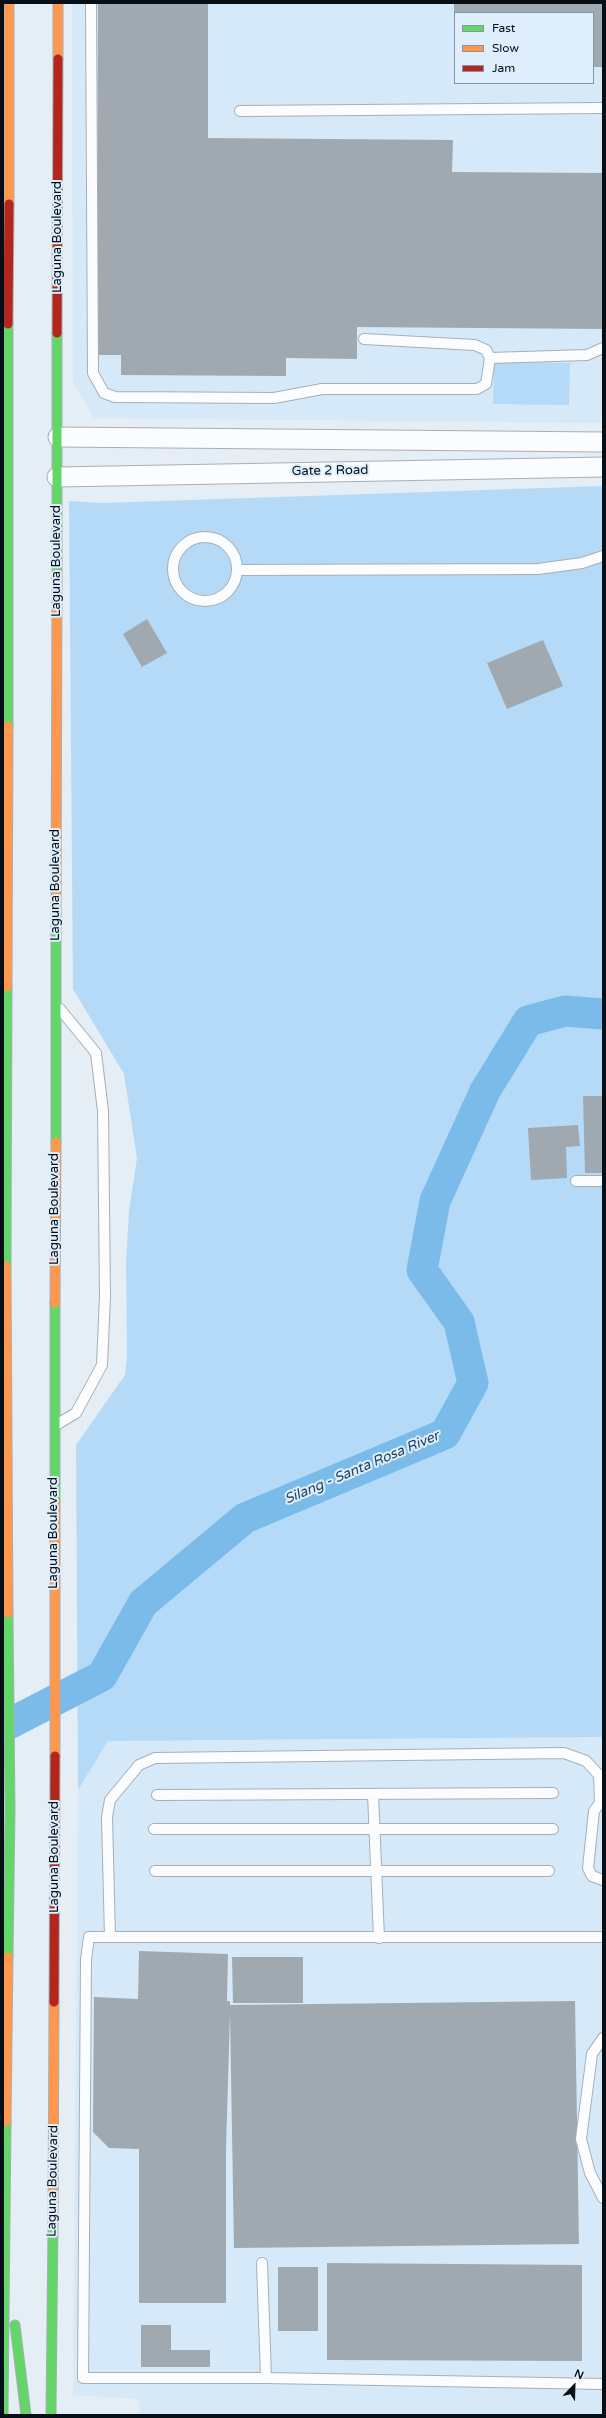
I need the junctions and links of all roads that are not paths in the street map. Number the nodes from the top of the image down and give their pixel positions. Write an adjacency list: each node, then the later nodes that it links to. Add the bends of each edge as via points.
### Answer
1 (8, 3): 15 (main road)
2 (58, 3): 9 (main road, Laguna Boulevard)
3 (92, 3): 8 (lane, via 93,373 104,393 115,397 274,398 322,389 477,389 486,384)
4 (603, 108): 5 (lane)
5 (240, 111)
6 (364, 339): 8 (lane, via 475,345 486,350)
7 (603, 348): 8 (lane, via 587,355)
8 (490, 358)
9 (58, 437): 10 (street); 12 (main road, Laguna Boulevard)
10 (603, 442)
11 (603, 467): 12 (street, Gate 2 Road)
12 (58, 476): 16 (main road, Laguna Boulevard)
13 (603, 556): 14 (lane, via 582,563 538,569)
14 (237, 570): 14 (lane, via 236,561 227,546 220,541 203,537 186,542 172,564 172,573 178,587 188,597 206,602 225,595 236,579)
15 (5, 780): 36 (main road, via 6,1468 10,1810)
16 (56, 1003): 19 (main road, Laguna Boulevard); 19 (lane, via 96,1053 103,1111 105,1296 102,1365 76,1413)
17 (576, 1181): 18 (lane)
18 (603, 1181)
19 (54, 1426): 42 (main road, Laguna Boulevard)
20 (553, 1793): 21 (lane)
21 (373, 1794): 22 (lane); 25 (lane)
22 (157, 1795)
23 (601, 1803): 30 (lane, via 594,1811 588,1868 592,1876); 31 (lane, via 599,1775 586,1761 564,1754 155,1758 139,1765 110,1800)
24 (154, 1829): 25 (lane)
25 (375, 1829): 26 (lane); 28 (lane)
26 (552, 1829)
27 (155, 1871): 28 (lane)
28 (377, 1871): 29 (lane); 33 (lane)
29 (549, 1871)
30 (603, 1880)
31 (110, 1937): 33 (lane); 38 (lane, via 89,1937 86,1960 83,2378)
32 (603, 1937): 33 (lane)
33 (379, 1938)
34 (603, 2038): 35 (lane, via 592,2054 581,2140 590,2173)
35 (603, 2198)
36 (4, 2259): 40 (main road); 41 (main road)
37 (262, 2263): 38 (lane)
38 (266, 2378): 39 (lane)
39 (603, 2384)
40 (3, 2415)
41 (26, 2415)
42 (51, 2415)

